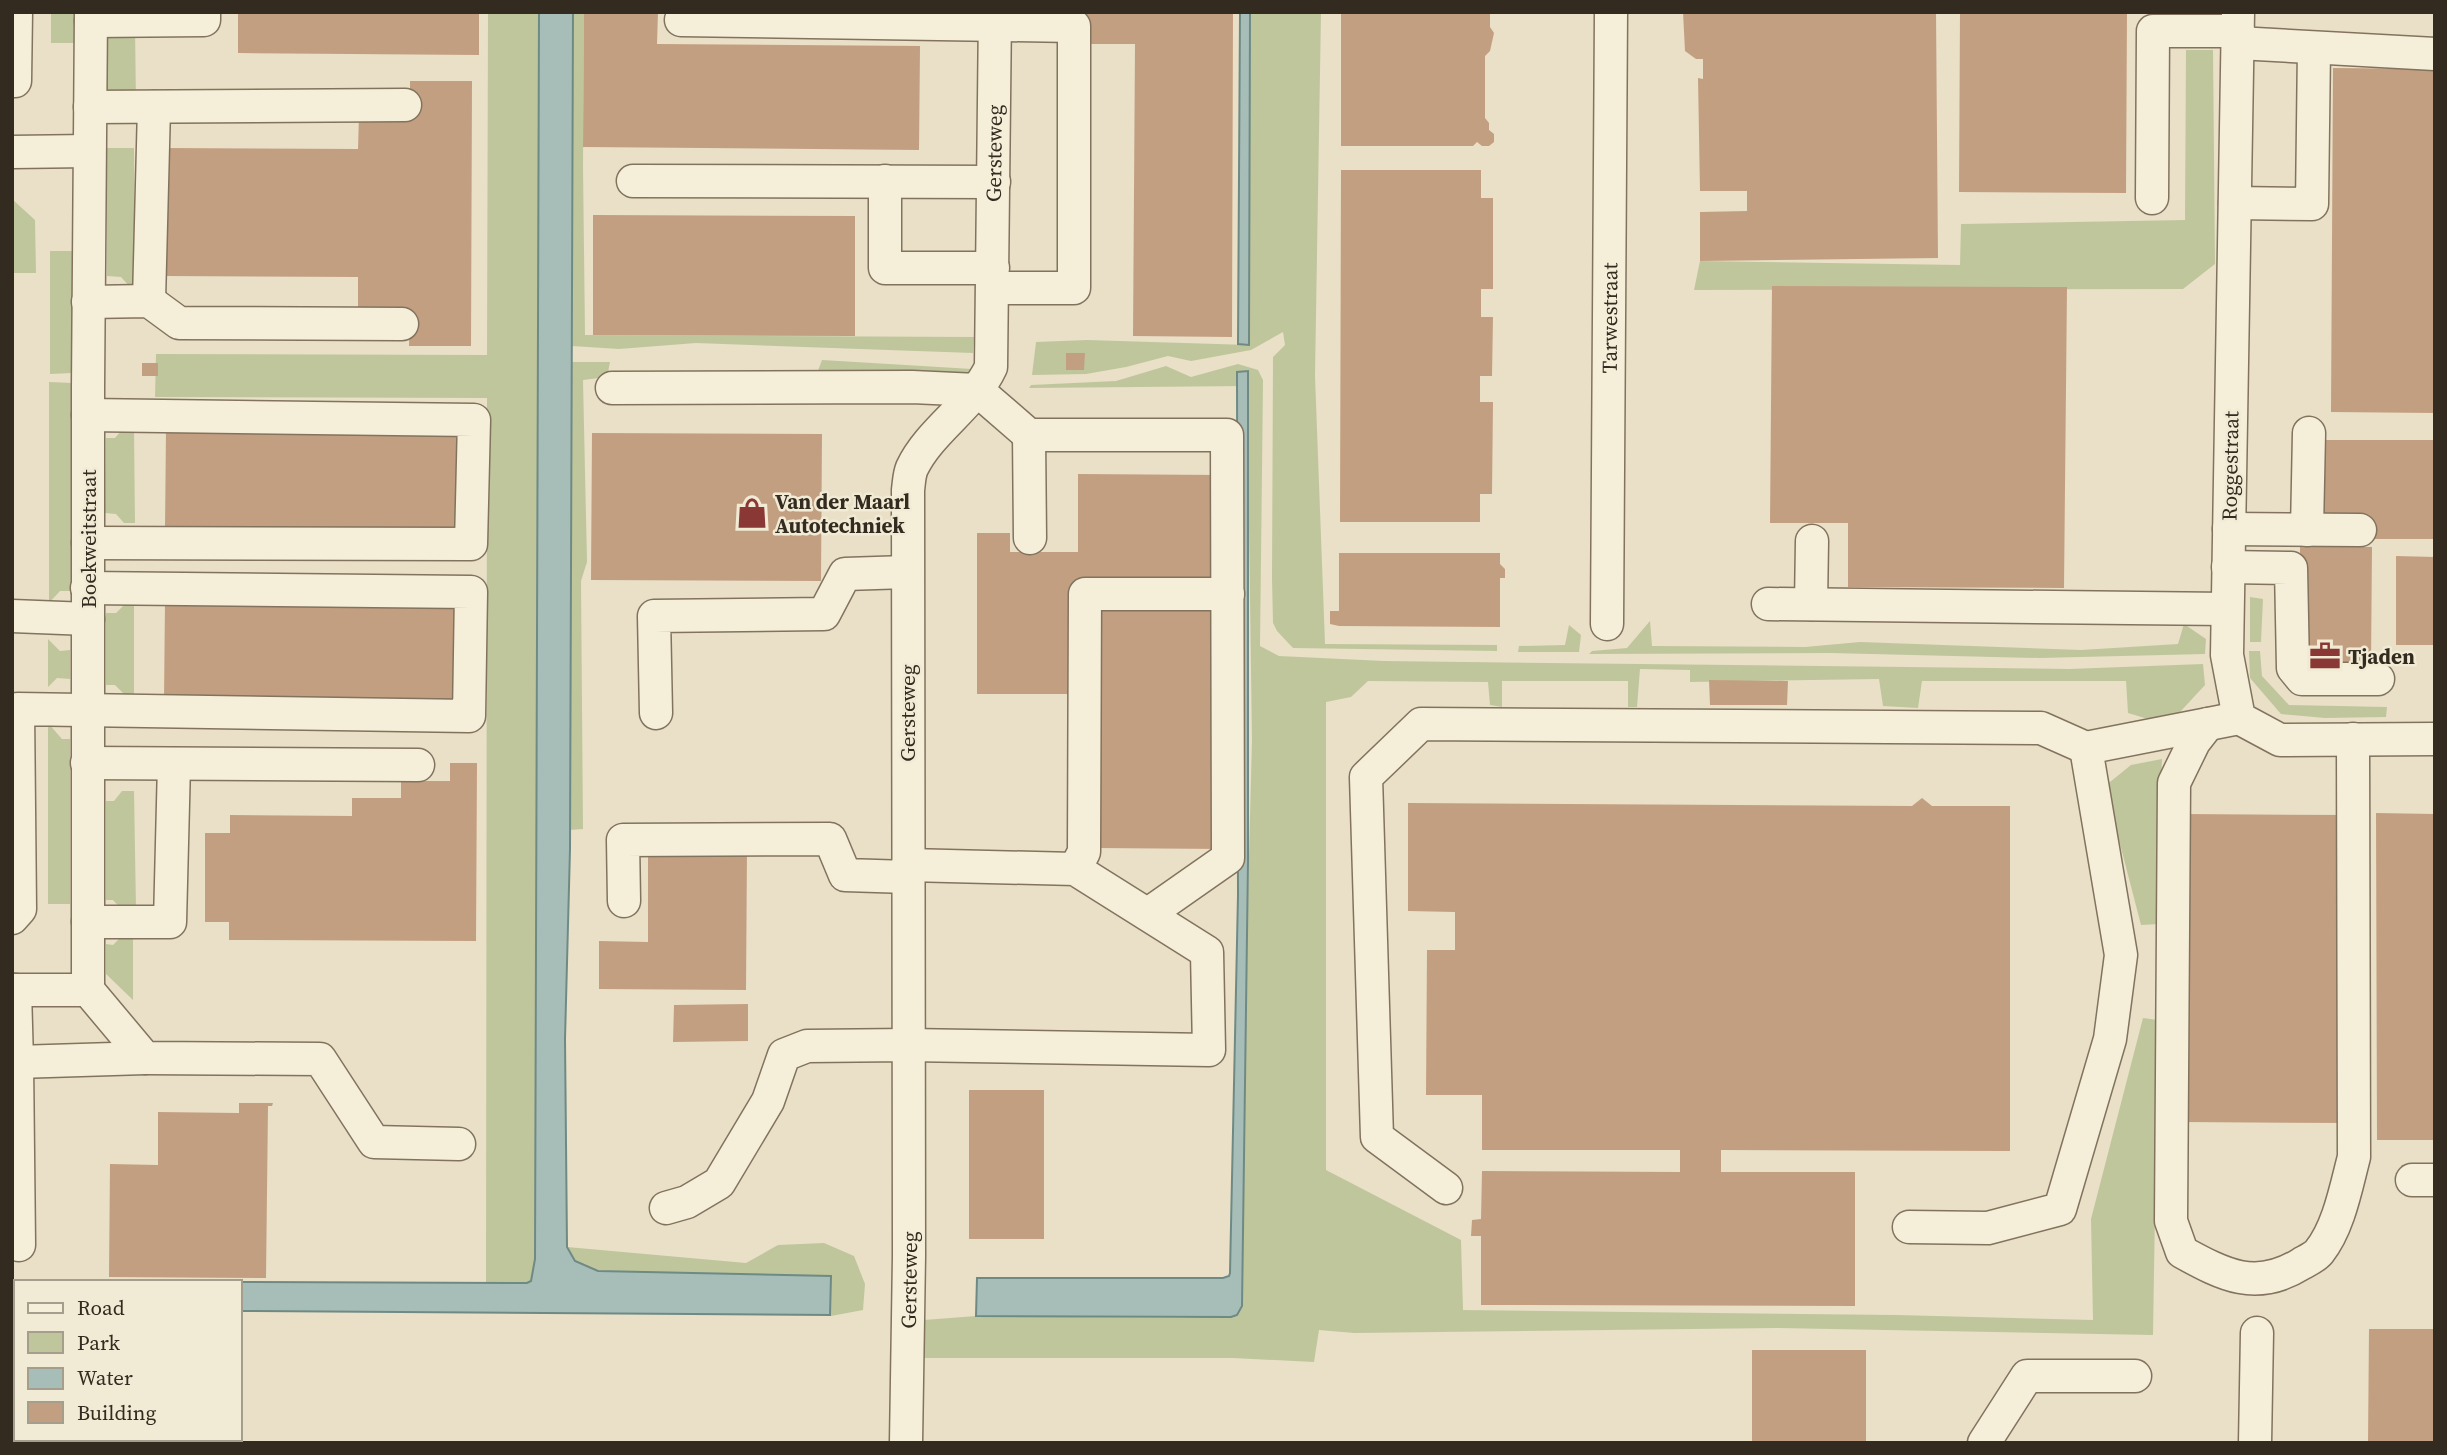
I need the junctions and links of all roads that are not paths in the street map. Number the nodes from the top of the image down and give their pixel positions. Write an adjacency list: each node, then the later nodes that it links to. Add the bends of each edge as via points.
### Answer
1 (16, 12): 10 (street)
2 (204, 12): 4 (street, via 204,20)
3 (1611, 12): 45 (street, Tarwestraat)
4 (91, 17): 12 (street, Boekweitstraat)
5 (995, 19): 6 (street); 18 (street, Gersteweg); 21 (street, via 1074,26 1074,288)
6 (681, 20)
7 (2238, 29): 8 (street); 19 (street, via 2153,31); 20 (street, Roggestraat)
8 (2314, 48): 9 (street); 20 (street, via 2312,204)
9 (2435, 54)
10 (12, 81)
11 (405, 105): 13 (street)
12 (90, 107): 13 (street); 14 (street, Boekweitstraat)
13 (153, 107): 22 (street)
14 (89, 151): 15 (street); 23 (street, Boekweitstraat)
15 (12, 152)
16 (633, 181): 17 (street)
17 (885, 181): 18 (street); 21 (street, via 885,268)
18 (994, 182): 21 (street, Gersteweg)
19 (2152, 198)
20 (2235, 203): 30 (street, Roggestraat)
21 (993, 278): 26 (street, Gersteweg, via 991,367)
22 (149, 301): 23 (street); 24 (street, via 179,323)
23 (88, 302): 27 (street, Boekweitstraat)
24 (402, 324)
25 (612, 388): 26 (street)
26 (977, 390): 29 (street); 37 (street, Gersteweg, via 912,469)
27 (88, 415): 35 (street, Boekweitstraat); 35 (street, via 474,420 471,544)
28 (2309, 433): 31 (street)
29 (1029, 435): 33 (street); 39 (street, via 1227,435)
30 (2229, 529): 31 (street); 36 (street, Roggestraat)
31 (2307, 530): 32 (street)
32 (2360, 530)
33 (1030, 538)
34 (1812, 541): 41 (street)
35 (88, 543): 38 (street, Boekweitstraat)
36 (2228, 567): 42 (street, Roggestraat); 46 (street, via 2291,568 2292,668 2302,679)
37 (907, 572): 48 (street, via 845,574 824,614 654,615); 58 (street, Gersteweg)
38 (88, 588): 44 (street, Boekweitstraat); 47 (street, via 471,592 468,716)
39 (1228, 593): 57 (street, via 1085,594 1084,852); 60 (street, via 1228,858)
40 (1768, 604): 41 (street)
41 (1811, 604): 42 (street)
42 (2227, 609): 49 (street, Roggestraat, via 2227,655)
43 (12, 617): 44 (street)
44 (88, 619): 47 (street, Boekweitstraat)
45 (1607, 624)
46 (2378, 679)
47 (87, 709): 54 (street, Boekweitstraat); 61 (street, via 18,709 20,909)
48 (656, 713)
49 (2239, 718): 50 (street); 52 (street, via 2280,740)
50 (2208, 724): 52 (street, via 2174,783 2171,1221 2182,1252 2250,1280 2285,1274 2318,1253 2338,1216 2354,1157); 53 (street)
51 (2435, 739): 52 (street)
52 (2353, 740)
53 (2086, 748): 69 (street, via 2042,728 1421,724 1366,777 1377,1137); 71 (street, via 2121,955 2110,1039 2060,1209 1988,1227)
54 (88, 764): 55 (street); 62 (street, Boekweitstraat)
55 (174, 764): 56 (street); 62 (street, via 170,922)
56 (418, 765)
57 (1075, 869): 58 (street); 60 (street)
58 (908, 871): 59 (street, via 845,875 830,839 623,840); 65 (street, Gersteweg)
59 (624, 901)
60 (1148, 914): 65 (street, via 1207,952 1209,1050)
61 (12, 918)
62 (88, 922): 64 (street, Boekweitstraat)
63 (14, 990): 64 (street); 67 (street)
64 (88, 990): 66 (street)
65 (908, 1045): 70 (street, via 807,1046 784,1055 768,1101 719,1183 687,1202); 75 (street, Gersteweg)
66 (145, 1058): 67 (street); 68 (street, via 320,1059 374,1142)
67 (17, 1062): 72 (street)
68 (459, 1144)
69 (1446, 1188)
70 (666, 1208)
71 (1909, 1227)
72 (19, 1245)
73 (2257, 1333): 77 (street)
74 (2135, 1376): 76 (street, via 2027,1376)
75 (906, 1443)
76 (1984, 1443)
77 (2255, 1443)

